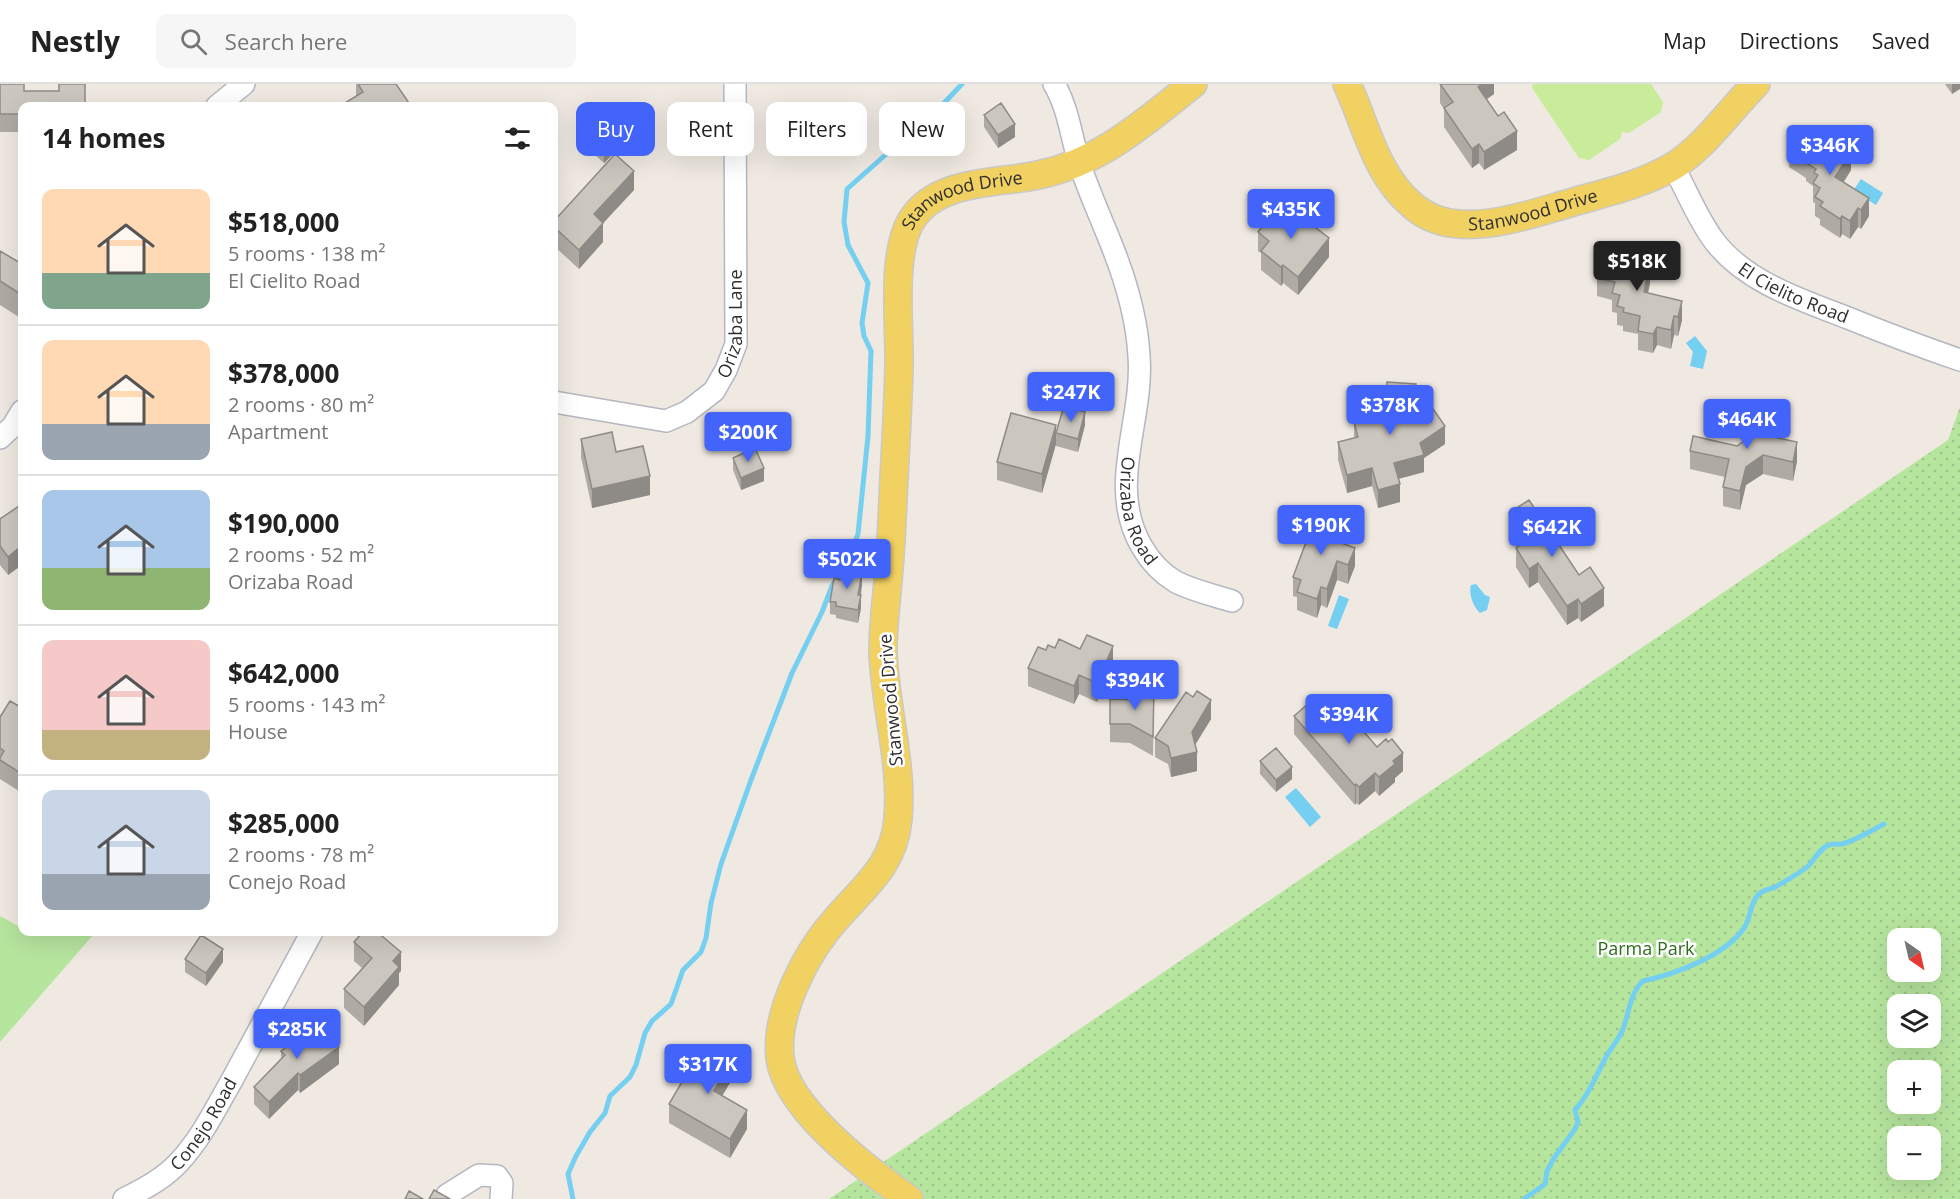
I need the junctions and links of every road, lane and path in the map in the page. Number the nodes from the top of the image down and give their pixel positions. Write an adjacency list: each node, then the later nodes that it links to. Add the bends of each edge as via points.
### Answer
1 (244, 84): 7 (street)
2 (735, 84): 11 (street, Orizaba Lane, via 736,344 726,370 714,391 687,412 666,421)
3 (1054, 84): 8 (street, via 1064,103)
4 (1193, 84): 8 (main road, Stanwood Drive, via 1123,140)
5 (1347, 84): 9 (main road, Stanwood Drive, via 1372,150 1390,182 1422,213 1449,223 1487,222 1548,209 1642,181)
6 (1756, 84): 9 (main road, Stanwood Drive, via 1689,155)
7 (222, 102)
8 (1079, 163): 14 (street, Orizaba Road, via 1122,274 1139,355 1138,396 1125,480 1131,526 1146,554 1165,574 1189,587); 19 (main road, Stanwood Drive, via 1036,176 963,187 942,195 915,215 902,243 893,497 883,633 898,782 897,830 884,866 824,934 802,971 784,1016 780,1053 789,1086 813,1117 868,1168)
9 (1673, 166): 10 (street, El Cielito Road, via 1715,242 1743,269 1803,300)
10 (1960, 360)
11 (558, 403)
12 (18, 420): 13 (street)
13 (10, 437)
14 (1232, 601)
15 (310, 936): 17 (street, Conejo Road, via 200,1137 163,1177)
16 (447, 1194): 18 (street, via 479,1175 497,1176 502,1183)
17 (124, 1199)
18 (501, 1199)
19 (909, 1199)

